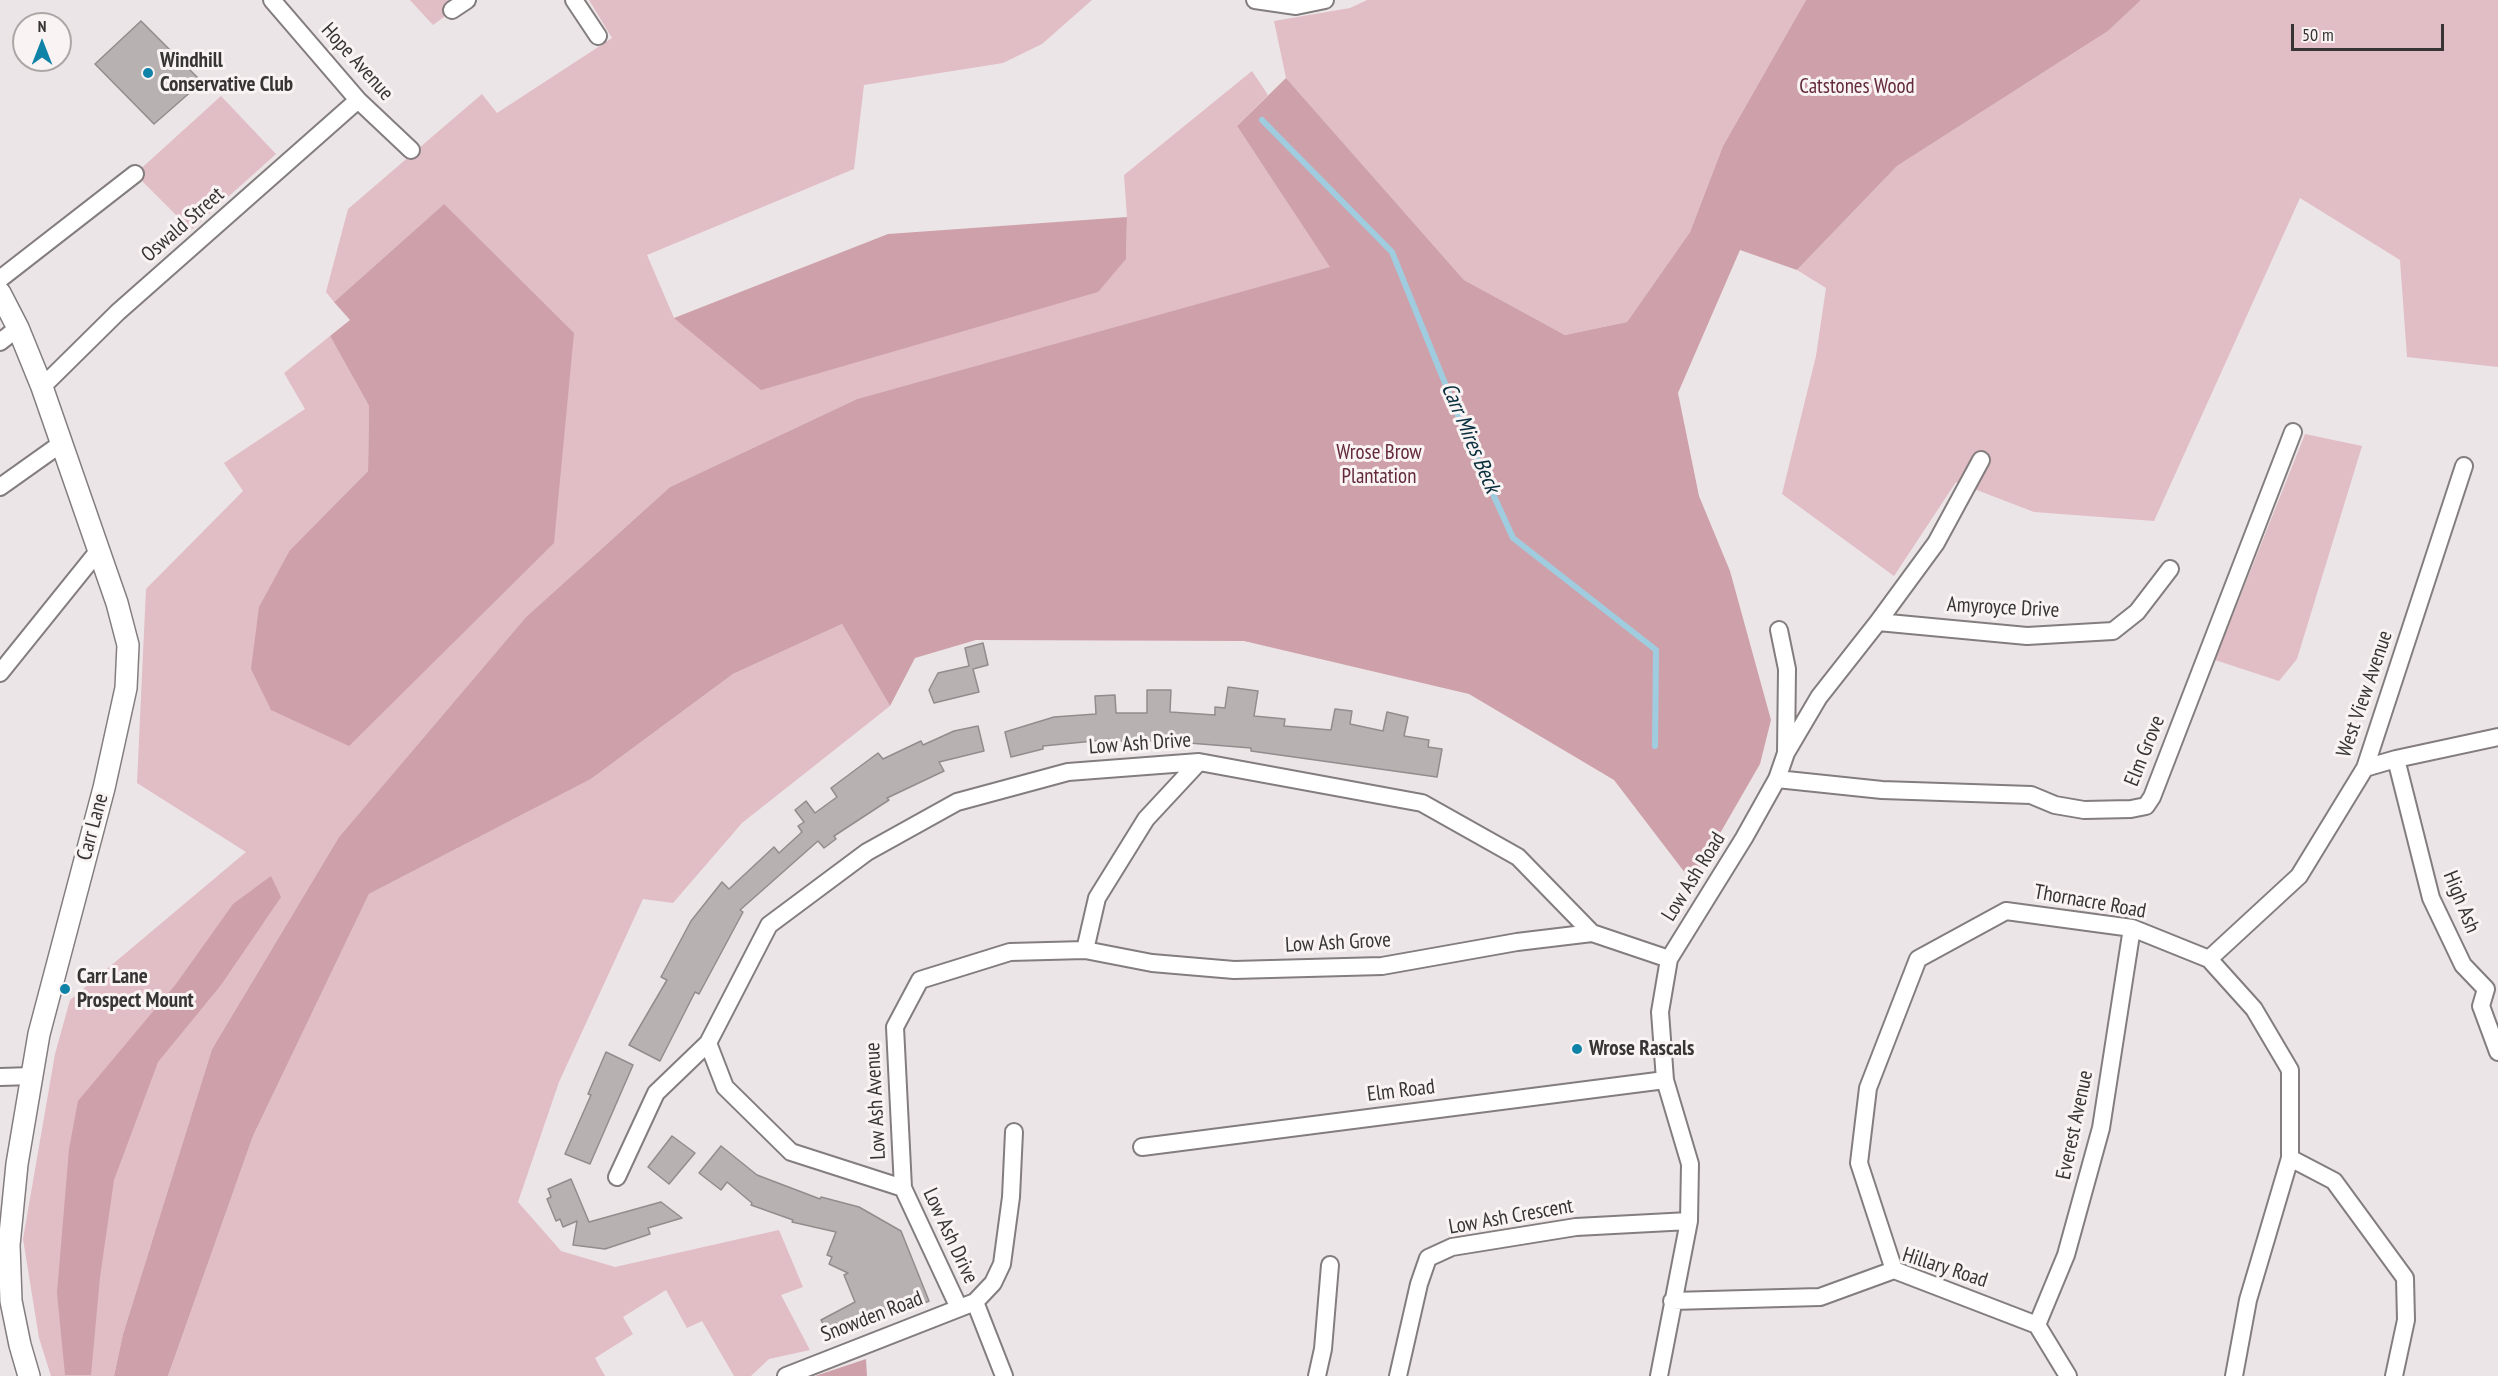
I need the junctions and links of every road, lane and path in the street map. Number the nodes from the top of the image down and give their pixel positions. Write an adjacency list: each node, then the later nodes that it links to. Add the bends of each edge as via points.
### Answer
1 (272, 0): 8 (street, Hope Avenue)
2 (467, 0): 6 (street)
3 (574, 0): 7 (street)
4 (1255, 0): 5 (street, via 1296,6)
5 (1325, 0)
6 (452, 10)
7 (598, 36)
8 (358, 100): 9 (street, Hope Avenue); 15 (street, Oswald Street, via 118,312)
9 (411, 150)
10 (135, 174): 11 (street)
11 (0, 279)
12 (0, 293): 13 (street, Carr Lane)
13 (18, 328): 14 (street); 15 (street, Carr Lane)
14 (0, 342)
15 (42, 387): 17 (street, Carr Lane)
16 (2293, 432): 31 (street, Elm Grove, via 2146,806 2084,810 2055,805 2031,795 1882,790)
17 (62, 443): 20 (street); 21 (street, Carr Lane)
18 (1981, 460): 23 (street, Low Ash Road, via 1936,543)
19 (2464, 466): 30 (street, West View Avenue)
20 (0, 487)
21 (99, 550): 25 (street); 40 (street, Carr Lane, via 128,645 126,688 104,788 39,1034)
22 (2170, 570): 23 (street, Amyroyce Drive, via 2137,612 2113,631 2027,636)
23 (1878, 622): 27 (street, Low Ash Road, via 1819,697)
24 (1779, 630): 27 (street, via 1788,669)
25 (0, 673)
26 (2498, 737): 28 (street)
27 (1786, 753): 31 (street, Low Ash Road)
28 (2396, 759): 30 (street); 37 (street, High Ash, via 2432,898 2463,965)
29 (1199, 762): 33 (street, Low Ash Drive, via 1422,803 1518,857); 34 (street, via 1146,819 1097,898); 38 (street, Low Ash Drive, via 1068,772 957,801 867,852 769,925)
30 (2365, 768): 36 (street, West View Avenue, via 2299,876)
31 (1777, 779): 35 (street, Low Ash Road, via 1713,892)
32 (2132, 928): 36 (street, Thornacre Road); 51 (street, Thornacre Road, via 2006,911 1918,959 1868,1088 1859,1163); 54 (street, Everest Avenue, via 2101,1128 2066,1255)
33 (1592, 933): 34 (street, Low Ash Grove, via 1382,966 1234,970 1152,963); 35 (street, Low Ash Drive)
34 (1085, 950): 47 (street, Low Ash Avenue, via 1011,952 920,980 895,1027)
35 (1669, 959): 42 (street, Low Ash Road, via 1660,1012)
36 (2209, 959): 45 (street, Thornacre Road, via 2254,1009 2290,1070)
37 (2492, 984): 39 (street, High Ash, via 2481,1006)
38 (708, 1043): 46 (street, Low Ash Drive, via 656,1093); 47 (street, Low Ash Drive, via 725,1087 791,1152)
39 (2498, 1052)
40 (32, 1076): 41 (street); 49 (street, Carr Lane)
41 (0, 1077)
42 (1665, 1080): 44 (street, Elm Road); 48 (street, Low Ash Road, via 1690,1164)
43 (1014, 1132): 53 (street, via 1002,1264 993,1283)
44 (1142, 1147)
45 (2290, 1158): 62 (street, Thornacre Road, via 2248,1300); 63 (street, via 2334,1181 2405,1278 2406,1320)
46 (617, 1177)
47 (903, 1188): 53 (street, Low Ash Drive)
48 (1689, 1221): 52 (street, Low Ash Road); 59 (street, Low Ash Crescent, via 1576,1227 1452,1247 1428,1258)
49 (4, 1251): 55 (street, Carr Lane)
50 (1330, 1265): 58 (street)
51 (1894, 1270): 52 (street, Hillary Road, via 1820,1297); 54 (street, Hillary Road)
52 (1672, 1301): 60 (street, Low Ash Road)
53 (967, 1305): 56 (street, Snowden Road); 57 (street, Low Ash Drive)
54 (2037, 1325): 61 (street)
55 (29, 1376)
56 (786, 1376)
57 (1004, 1376)
58 (1317, 1376)
59 (1398, 1376)
60 (1659, 1376)
61 (2068, 1376)
62 (2234, 1376)
63 (2394, 1376)

